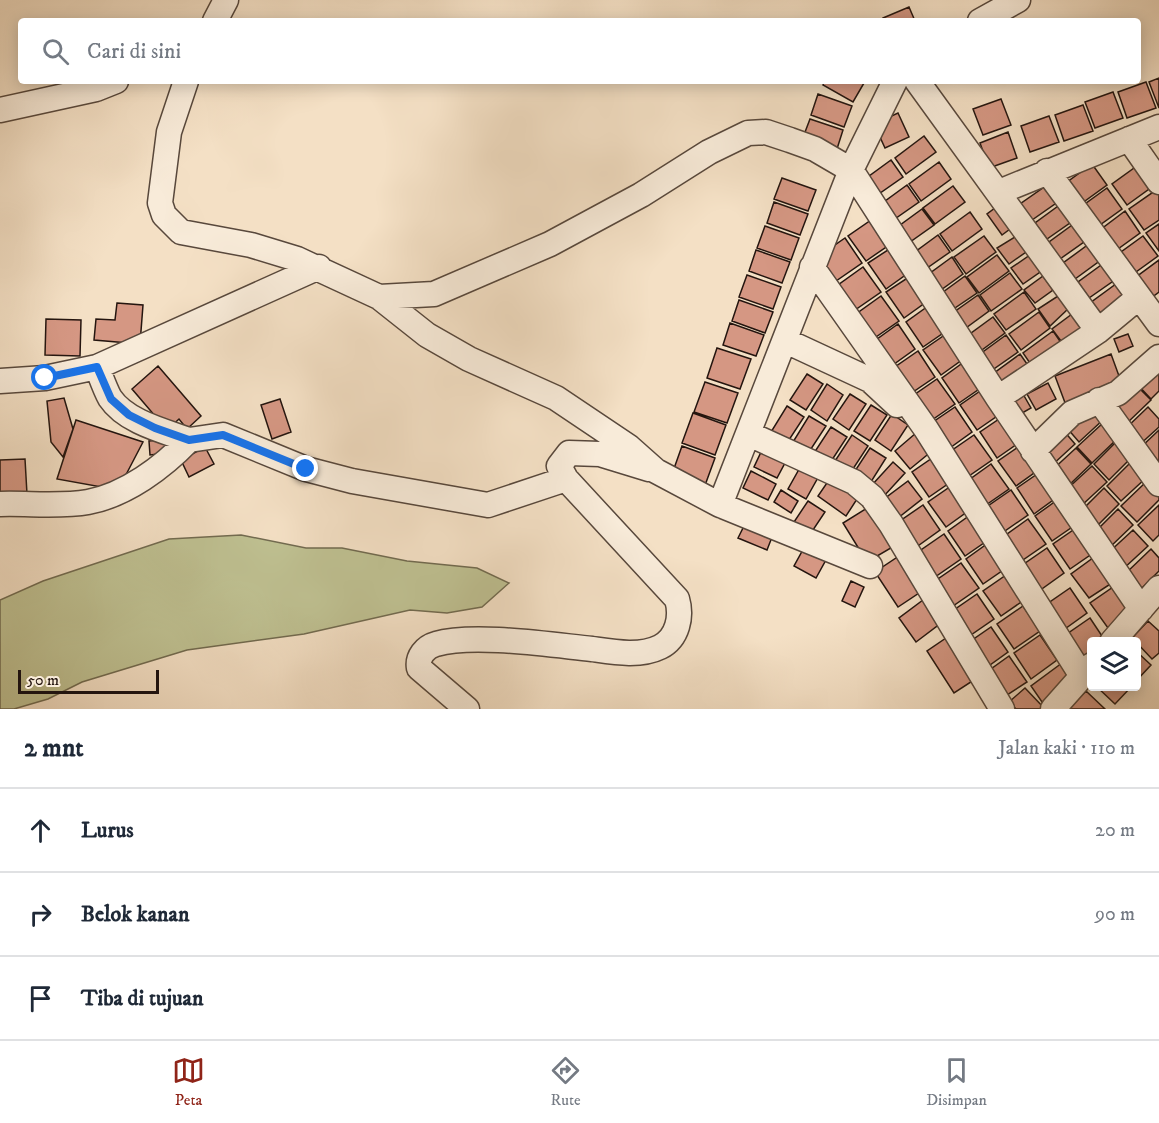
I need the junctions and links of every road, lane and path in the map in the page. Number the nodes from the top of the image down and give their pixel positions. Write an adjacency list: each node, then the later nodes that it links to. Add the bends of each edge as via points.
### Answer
1 (226, 0): 3 (street)
2 (1018, 0): 4 (street)
3 (217, 18)
4 (985, 18)
5 (108, 84): 9 (street)
6 (185, 84): 16 (street, via 169,132 160,203 164,215 182,232 251,245)
7 (894, 84): 12 (street)
8 (919, 84): 15 (street)
9 (0, 110)
10 (1159, 127): 11 (street)
11 (1129, 139): 13 (street); 14 (street)
12 (851, 170): 17 (street); 18 (street, via 790,140 766,132 748,133 550,244 434,294); 26 (street)
13 (1047, 171): 15 (street); 19 (street)
14 (1159, 182)
15 (999, 192): 21 (street)
16 (319, 267): 18 (street); 24 (street)
17 (812, 267): 22 (street); 28 (street)
18 (379, 297): 32 (street, via 427,335 556,398 629,447)
19 (1139, 297): 20 (street); 21 (street)
20 (1159, 324)
21 (1098, 331): 26 (street)
22 (786, 341): 28 (street, via 870,380); 29 (street)
23 (1159, 357): 27 (street, via 1118,393)
24 (97, 367): 25 (street, via 45,378); 30 (street, via 111,399 129,415)
25 (0, 381)
26 (998, 398): 31 (street)
27 (1099, 400): 31 (street, via 1072,413); 34 (street)
28 (926, 429): 41 (street)
29 (749, 434): 36 (street); 43 (street, via 854,482 872,497)
30 (189, 440): 33 (street, via 223,435 306,469 488,505); 35 (street, via 172,458 115,493 88,502)
31 (1033, 451): 39 (street)
32 (656, 471): 33 (street, via 600,454 569,453 560,466); 36 (street)
33 (566, 479): 42 (street, via 677,599 681,613 678,626 661,647 633,653 482,640 435,644 423,651 419,668)
34 (1159, 484)
35 (0, 504)
36 (720, 505): 37 (street)
37 (870, 566)
38 (1159, 588): 39 (street)
39 (1141, 609): 40 (street)
40 (1116, 637)
41 (1087, 670): 44 (street)
42 (467, 709)
43 (1002, 709)
44 (1053, 709)

